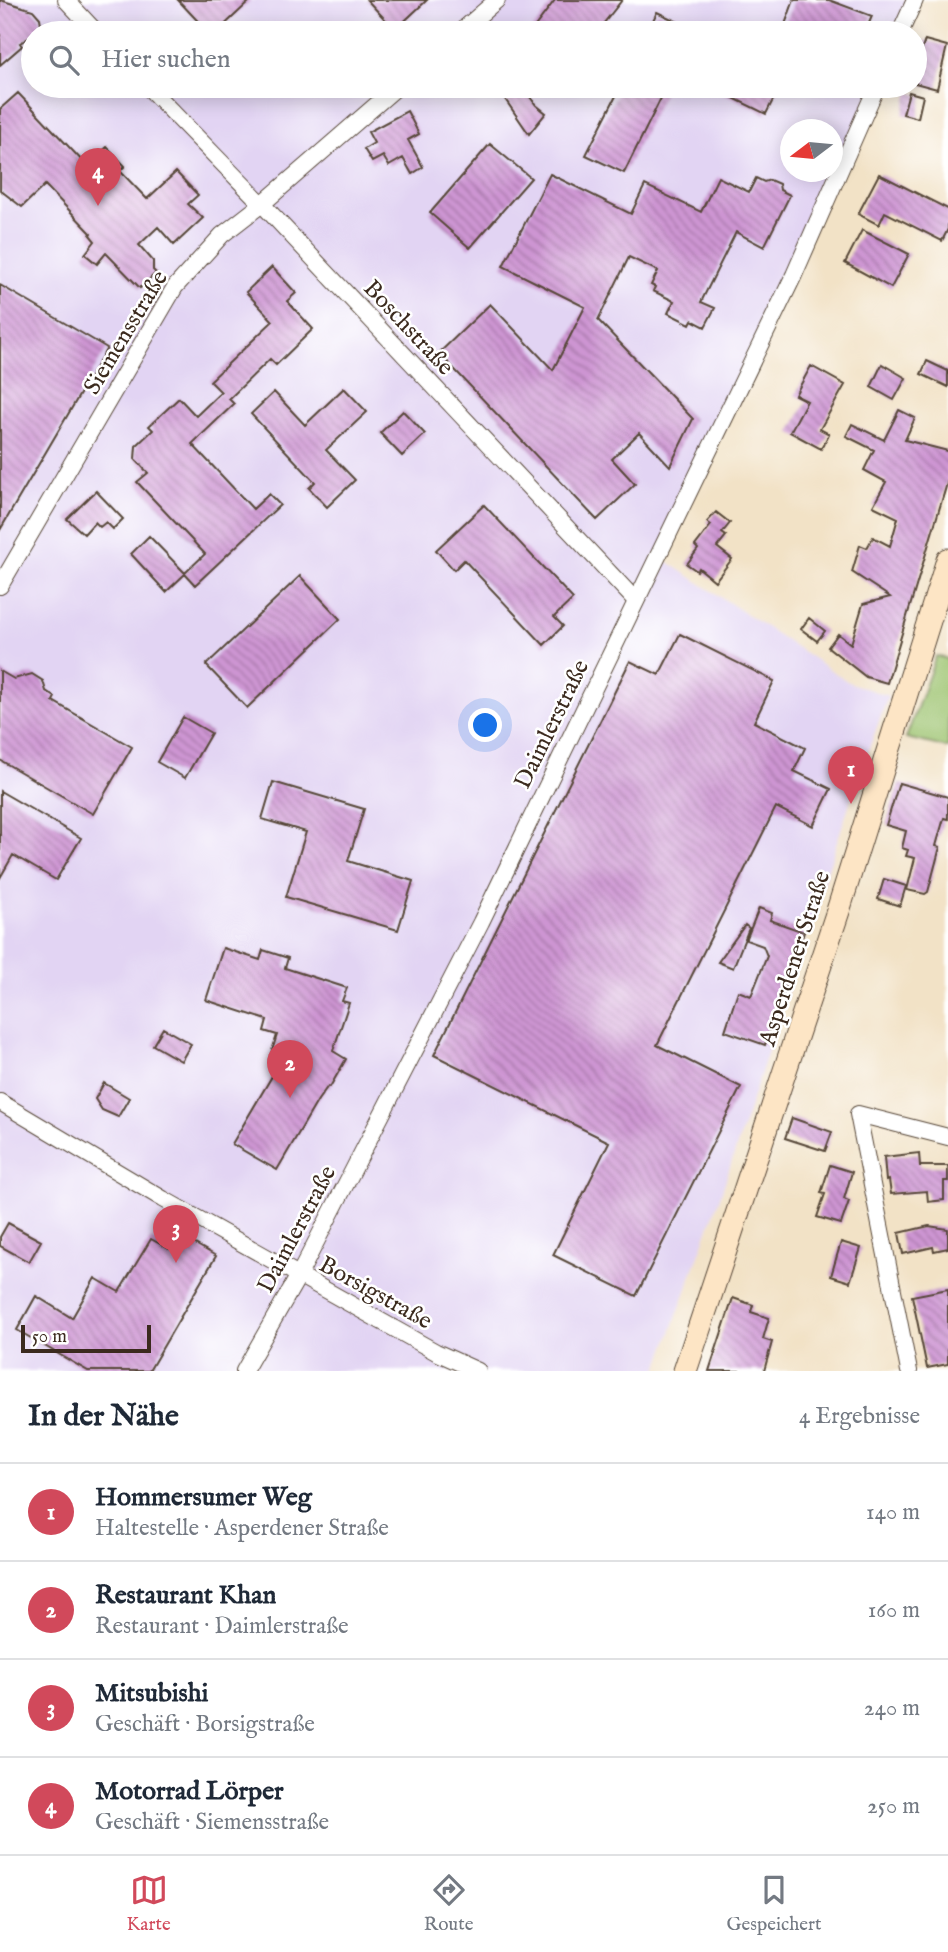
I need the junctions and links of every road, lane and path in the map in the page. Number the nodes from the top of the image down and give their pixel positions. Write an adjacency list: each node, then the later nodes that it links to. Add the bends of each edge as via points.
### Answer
1 (66, 0): 4 (street)
2 (497, 0): 5 (street)
3 (915, 0): 6 (street)
4 (86, 21)
5 (473, 21)
6 (905, 21)
7 (159, 98): 10 (street, Boschstraße)
8 (384, 98): 10 (street, Siemensstraße)
9 (872, 98): 13 (street, Daimlerstraße, via 794,275)
10 (262, 204): 12 (street, Siemensstraße, via 222,235 175,287); 13 (street, Boschstraße)
11 (948, 560): 17 (main road, Asperdener Straße, via 838,911)
12 (0, 586)
13 (636, 601): 16 (street, Daimlerstraße, via 481,922)
14 (0, 1102): 16 (street, Borsigstraße)
15 (948, 1137): 20 (street, via 858,1114)
16 (299, 1275): 18 (street, Daimlerstraße); 19 (street, Borsigstraße)
17 (683, 1368)
18 (244, 1371)
19 (478, 1371)
20 (909, 1371)

